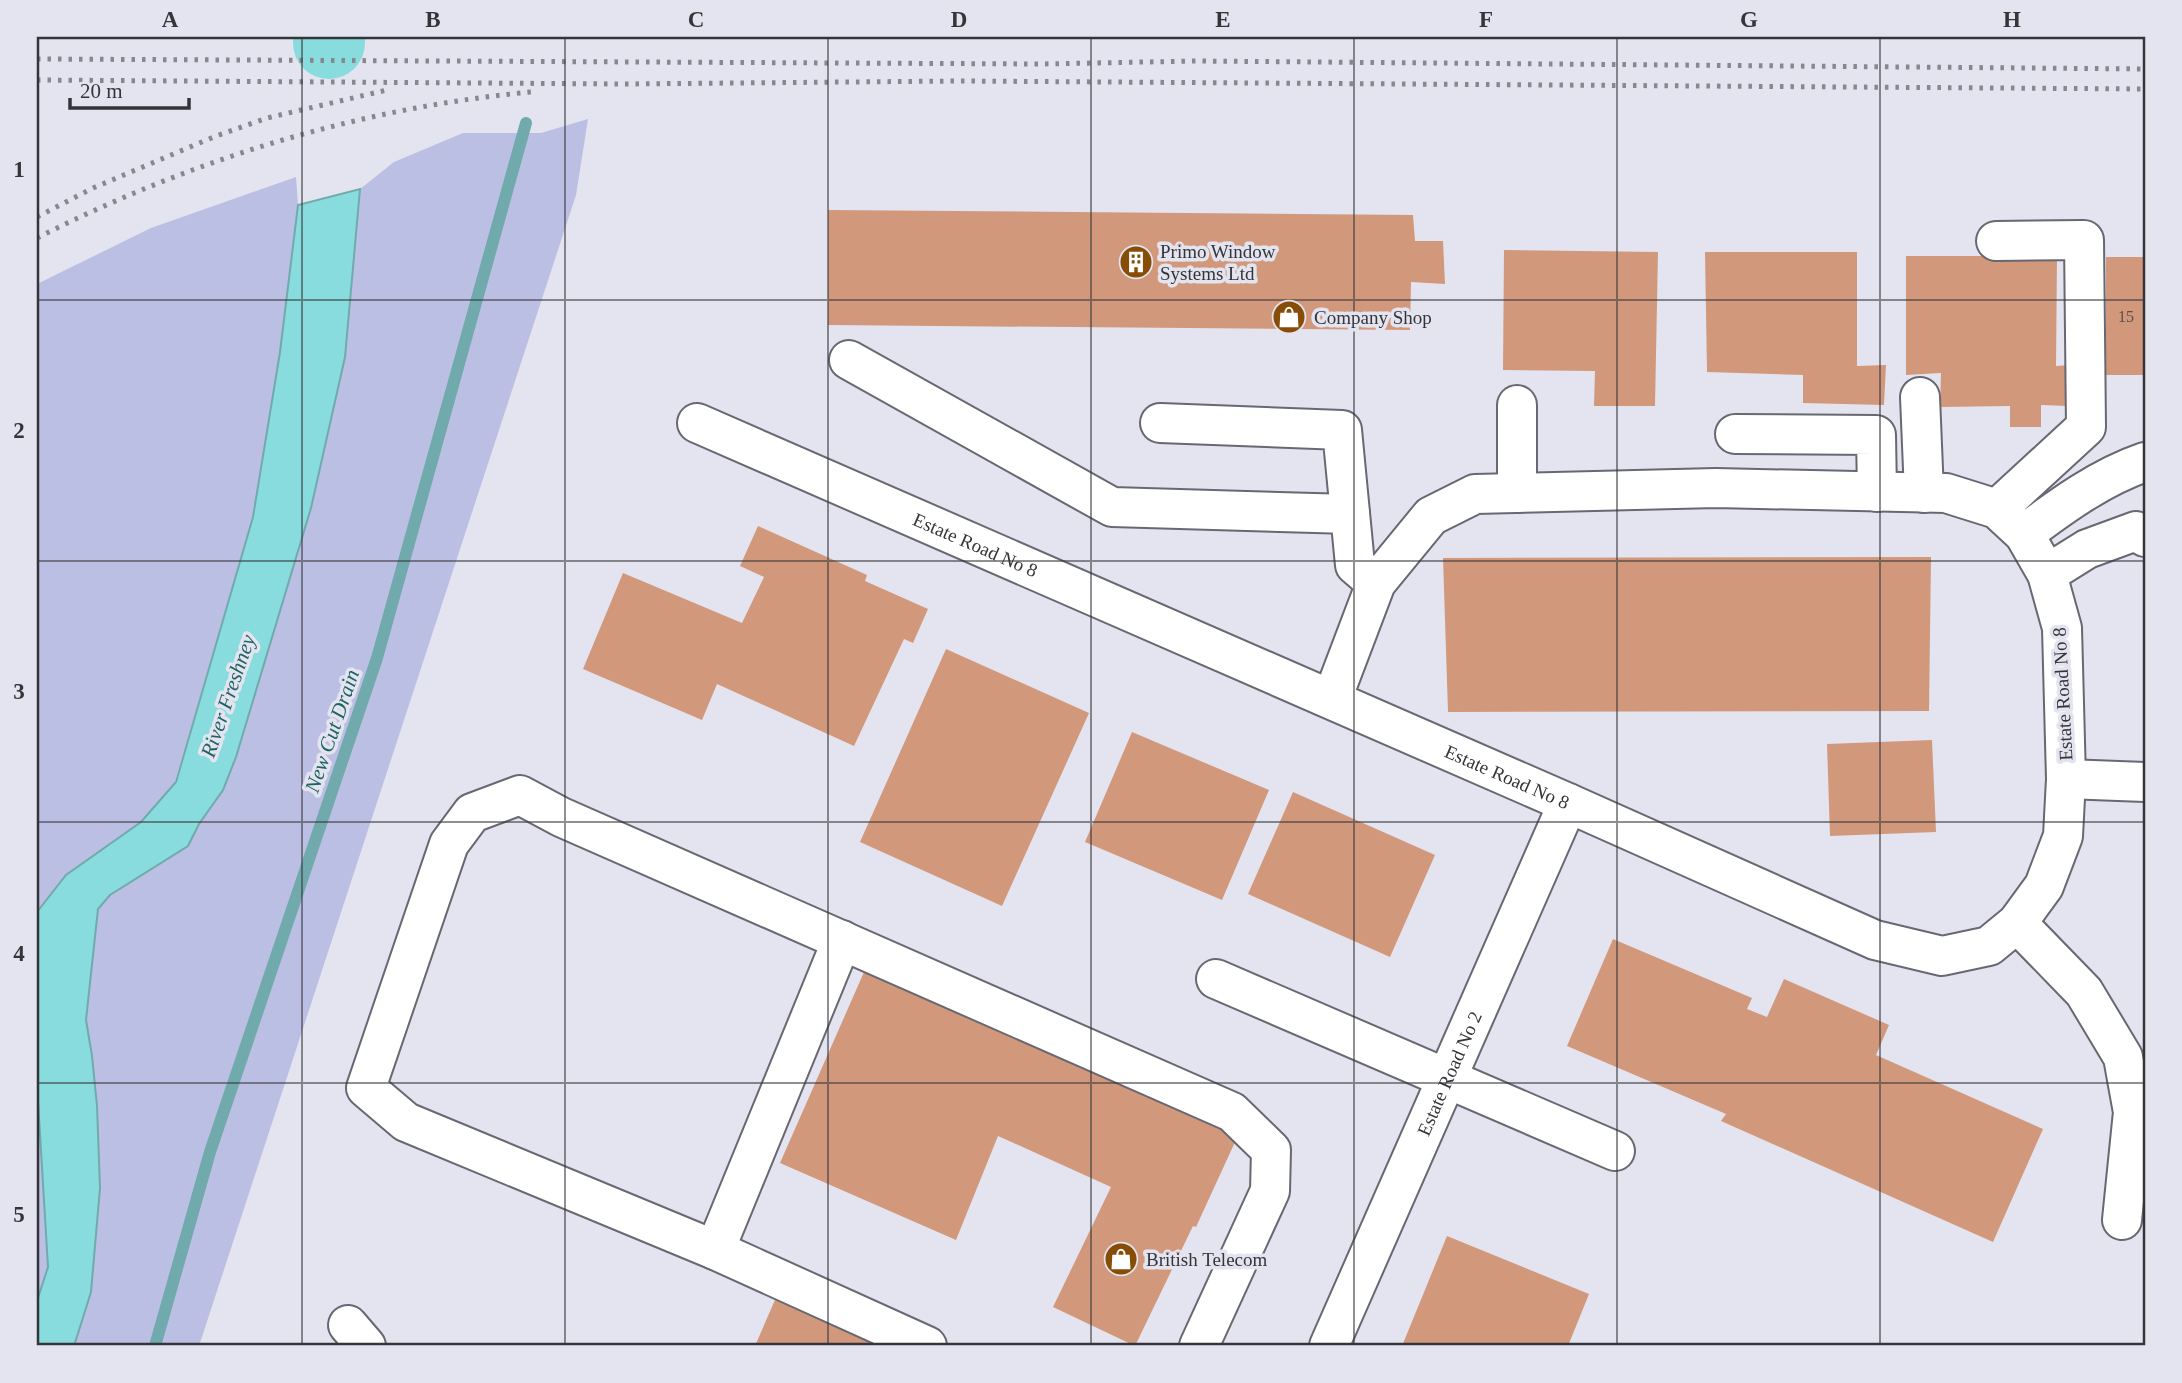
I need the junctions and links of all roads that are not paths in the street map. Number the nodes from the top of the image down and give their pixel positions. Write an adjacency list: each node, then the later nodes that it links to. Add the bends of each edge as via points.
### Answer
1 (1996, 241): 12 (street, via 2084,240 2086,427)
2 (849, 360): 13 (street, via 1112,507)
3 (1920, 397): 11 (street)
4 (1517, 405): 10 (street)
5 (697, 423): 18 (street, Estate Road No 8)
6 (1160, 423): 13 (street, via 1342,430)
7 (1735, 434): 9 (street, via 1876,435)
8 (2145, 462): 14 (street, via 2062,505)
9 (1877, 492): 10 (street, Estate Road No 8, via 1716,488); 11 (street, Estate Road No 8)
10 (1517, 493): 17 (street, Estate Road No 8, via 1475,494 1431,516)
11 (1924, 493): 12 (street, Estate Road No 8, via 1946,493)
12 (1997, 509): 14 (street, Estate Road No 8)
13 (1350, 514): 17 (street, via 1355,565)
14 (2024, 534): 16 (street, Estate Road No 8)
15 (2145, 537): 16 (street, via 2136,531 2087,549)
16 (2046, 575): 19 (street, Estate Road No 8, via 2062,628)
17 (1376, 583): 18 (street, Estate Road No 8)
18 (1332, 699): 21 (street, Estate Road No 8)
19 (2066, 779): 20 (street); 22 (street, Estate Road No 8, via 2063,836 2044,886)
20 (2145, 782)
21 (1569, 803): 22 (street, Estate Road No 8, via 1875,940 1942,956 1989,946); 25 (street, Estate Road No 2)
22 (2017, 923): 27 (street, via 2084,992 2123,1057 2133,1112)
23 (842, 940): 28 (street); 28 (street, via 520,795 472,813 449,844 366,1088 406,1122); 30 (street, via 1232,1112 1272,1150 1270,1191)
24 (1216, 979): 25 (street)
25 (1447, 1081): 26 (street); 31 (street, Estate Road No 2)
26 (1615, 1151)
27 (2122, 1220)
28 (715, 1250): 29 (street)
29 (927, 1346)
30 (1199, 1346)
31 (1329, 1346)

